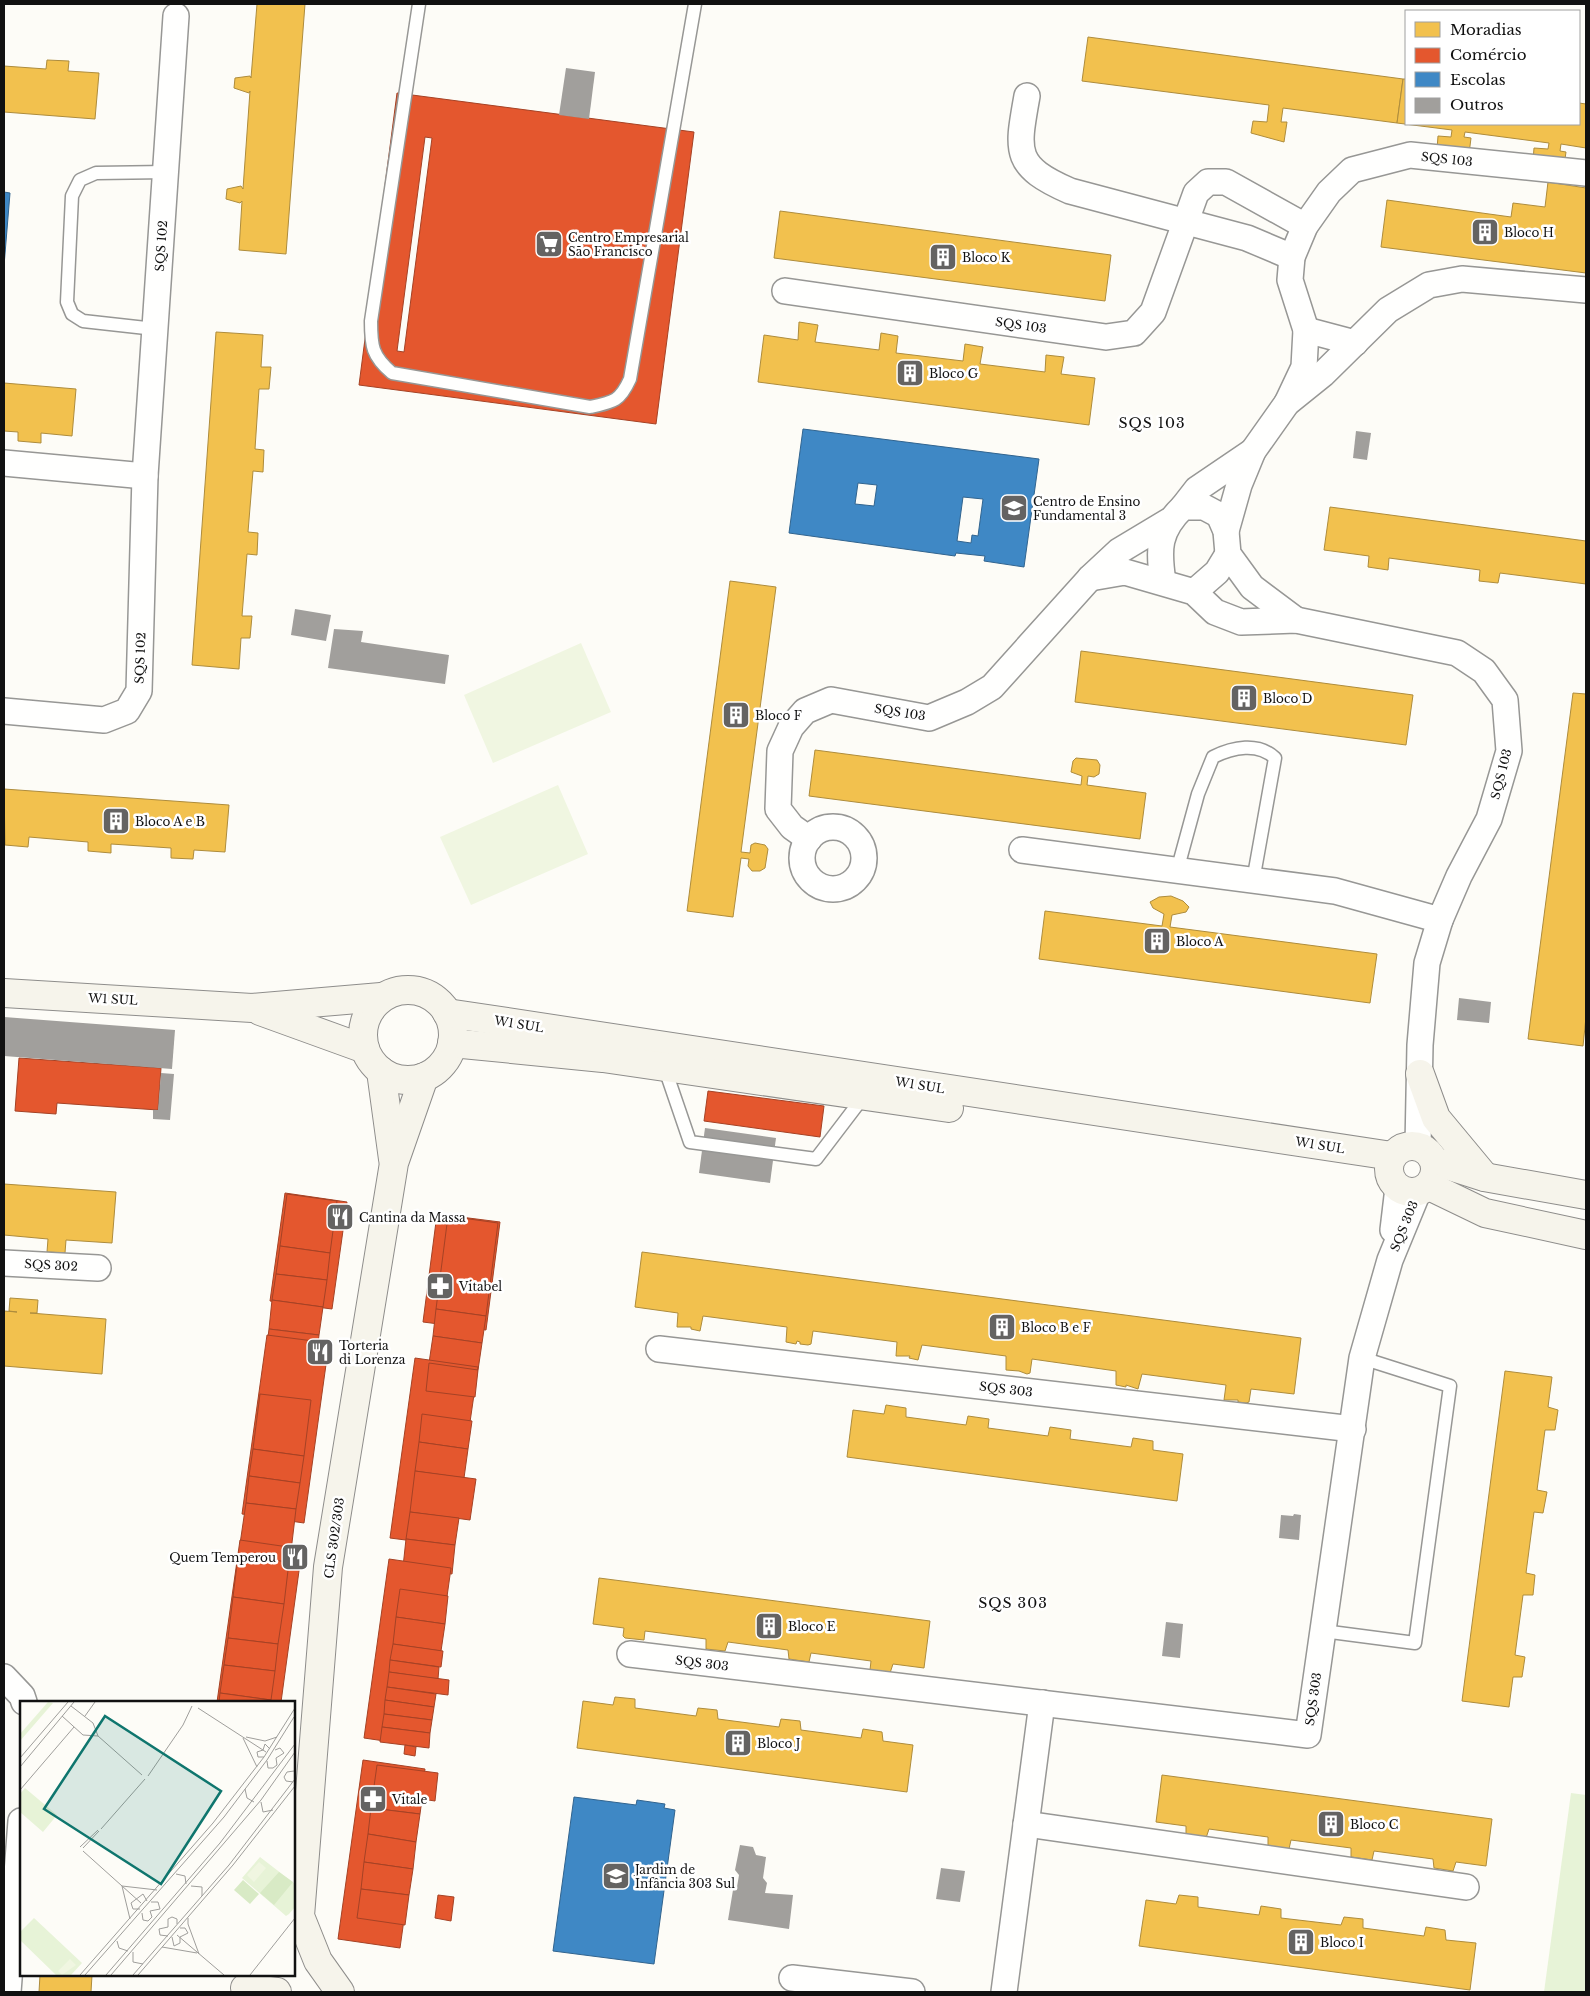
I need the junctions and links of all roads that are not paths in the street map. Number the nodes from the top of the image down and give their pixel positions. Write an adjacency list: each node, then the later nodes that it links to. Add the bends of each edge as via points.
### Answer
1 (418, 4): 2 (lane, via 371,321 371,345 379,362 392,373 590,407 610,403 622,395 630,379)
2 (695, 4)
3 (176, 16): 5 (street, SQS 102)
4 (1027, 96): 7 (street, via 1019,138 1026,164 1047,181 1070,191)
5 (167, 172): 12 (street, SQS 102); 12 (lane, via 96,174 80,180 72,196 67,302 72,314 83,321)
6 (1586, 173): 8 (street, SQS 103, via 1410,155 1352,170 1329,192)
7 (1184, 221): 8 (street, SQS 103, via 1196,193 1208,182 1226,182); 9 (street, via 1247,238); 11 (street, SQS 103, via 1153,312 1134,333 1106,338)
8 (1305, 226): 9 (street, SQS 103)
9 (1292, 257): 13 (street, SQS 103, via 1290,280)
10 (1586, 290): 14 (street, SQS 103, via 1462,279 1429,285 1388,310)
11 (785, 291)
12 (155, 329): 18 (street, SQS 102)
13 (1306, 330): 14 (street); 15 (street, SQS 103, via 1304,367)
14 (1354, 343): 15 (street, SQS 103)
15 (1287, 403): 16 (street, SQS 103)
16 (1253, 451): 19 (street, SQS 103, via 1197,488); 20 (street, SQS 103, via 1238,485)
17 (4, 464): 18 (street)
18 (145, 476): 25 (street, SQS 102, via 139,690 127,711 104,720)
19 (1176, 514): 20 (street, SQS 103, via 1204,507 1219,515); 21 (street, SQS 103, via 1119,551); 22 (street, SQS 103, via 1158,554)
20 (1227, 542): 23 (street, SQS 103, via 1217,572); 24 (street, SQS 103, via 1252,587)
21 (1090, 578): 22 (street, SQS 103, via 1125,572); 26 (street, SQS 103, via 992,687 967,702 929,718 831,700 805,711 791,727 780,751 778,809 792,827)
22 (1163, 582): 23 (street, SQS 103)
23 (1194, 592): 24 (street, SQS 103, via 1215,612 1241,622)
24 (1296, 620): 30 (street, SQS 103, via 1457,653 1484,671 1505,700 1509,750 1489,819)
25 (4, 711)
26 (809, 839)
27 (1022, 850): 28 (street)
28 (1178, 871): 29 (street); 29 (lane, via 1198,794 1213,757 1227,750 1253,747 1276,758)
29 (1252, 881): 30 (street, via 1335,891)
30 (1440, 920): 39 (street, SQS 103, via 1427,963)
31 (4, 993): 33 (street, W1 SUL)
32 (381, 997): 33 (street, W1 SUL); 34 (street, via 410,989 438,1001); 36 (street, via 364,1022 362,1036)
33 (252, 1008): 36 (street, W1 SUL)
34 (447, 1013): 35 (street, via 452,1027); 37 (street, W1 SUL)
35 (452, 1043): 37 (street, W1 SUL, via 602,1058); 40 (street, via 447,1058 437,1070)
36 (365, 1049): 38 (street, via 371,1062)
37 (660, 1056): 41 (street, W1 SUL); 41 (lane, via 690,1142 816,1159)
38 (381, 1071): 40 (street, via 393,1078); 42 (street, CLS 302/303)
39 (1420, 1074): 43 (street, SQS 103); 44 (street, via 1436,1118)
40 (424, 1077): 42 (street, CLS 302/303)
41 (871, 1087): 43 (street, W1 SUL)
42 (394, 1163): 60 (street, CLS 302/303, via 328,1567)
43 (1409, 1169): 44 (street, W1 SUL); 46 (street, W1 SUL, via 1485,1213); 50 (street, SQS 303, via 1390,1260)
44 (1485, 1177): 45 (street, W1 SUL)
45 (1586, 1195)
46 (1586, 1235)
47 (4, 1263): 48 (street, SQS 302)
48 (98, 1268)
49 (659, 1349): 51 (street, SQS 303)
50 (1362, 1358): 51 (street, SQS 303); 52 (lane, via 1450,1386 1415,1643)
51 (1353, 1429): 52 (street, SQS 303)
52 (1323, 1631): 56 (street, SQS 303, via 1308,1735)
53 (630, 1654): 56 (street, SQS 303)
54 (4, 1676): 55 (street)
55 (24, 1701)
56 (1042, 1703): 57 (street)
57 (1026, 1824): 59 (street); 67 (street)
58 (20, 1834): 63 (street)
59 (1466, 1887)
60 (297, 1921): 65 (street, via 318,1961)
61 (792, 1978): 66 (street)
62 (246, 1985): 64 (street)
63 (8, 1992)
64 (277, 1992)
65 (340, 1992)
66 (912, 1992)
67 (1004, 1992)

